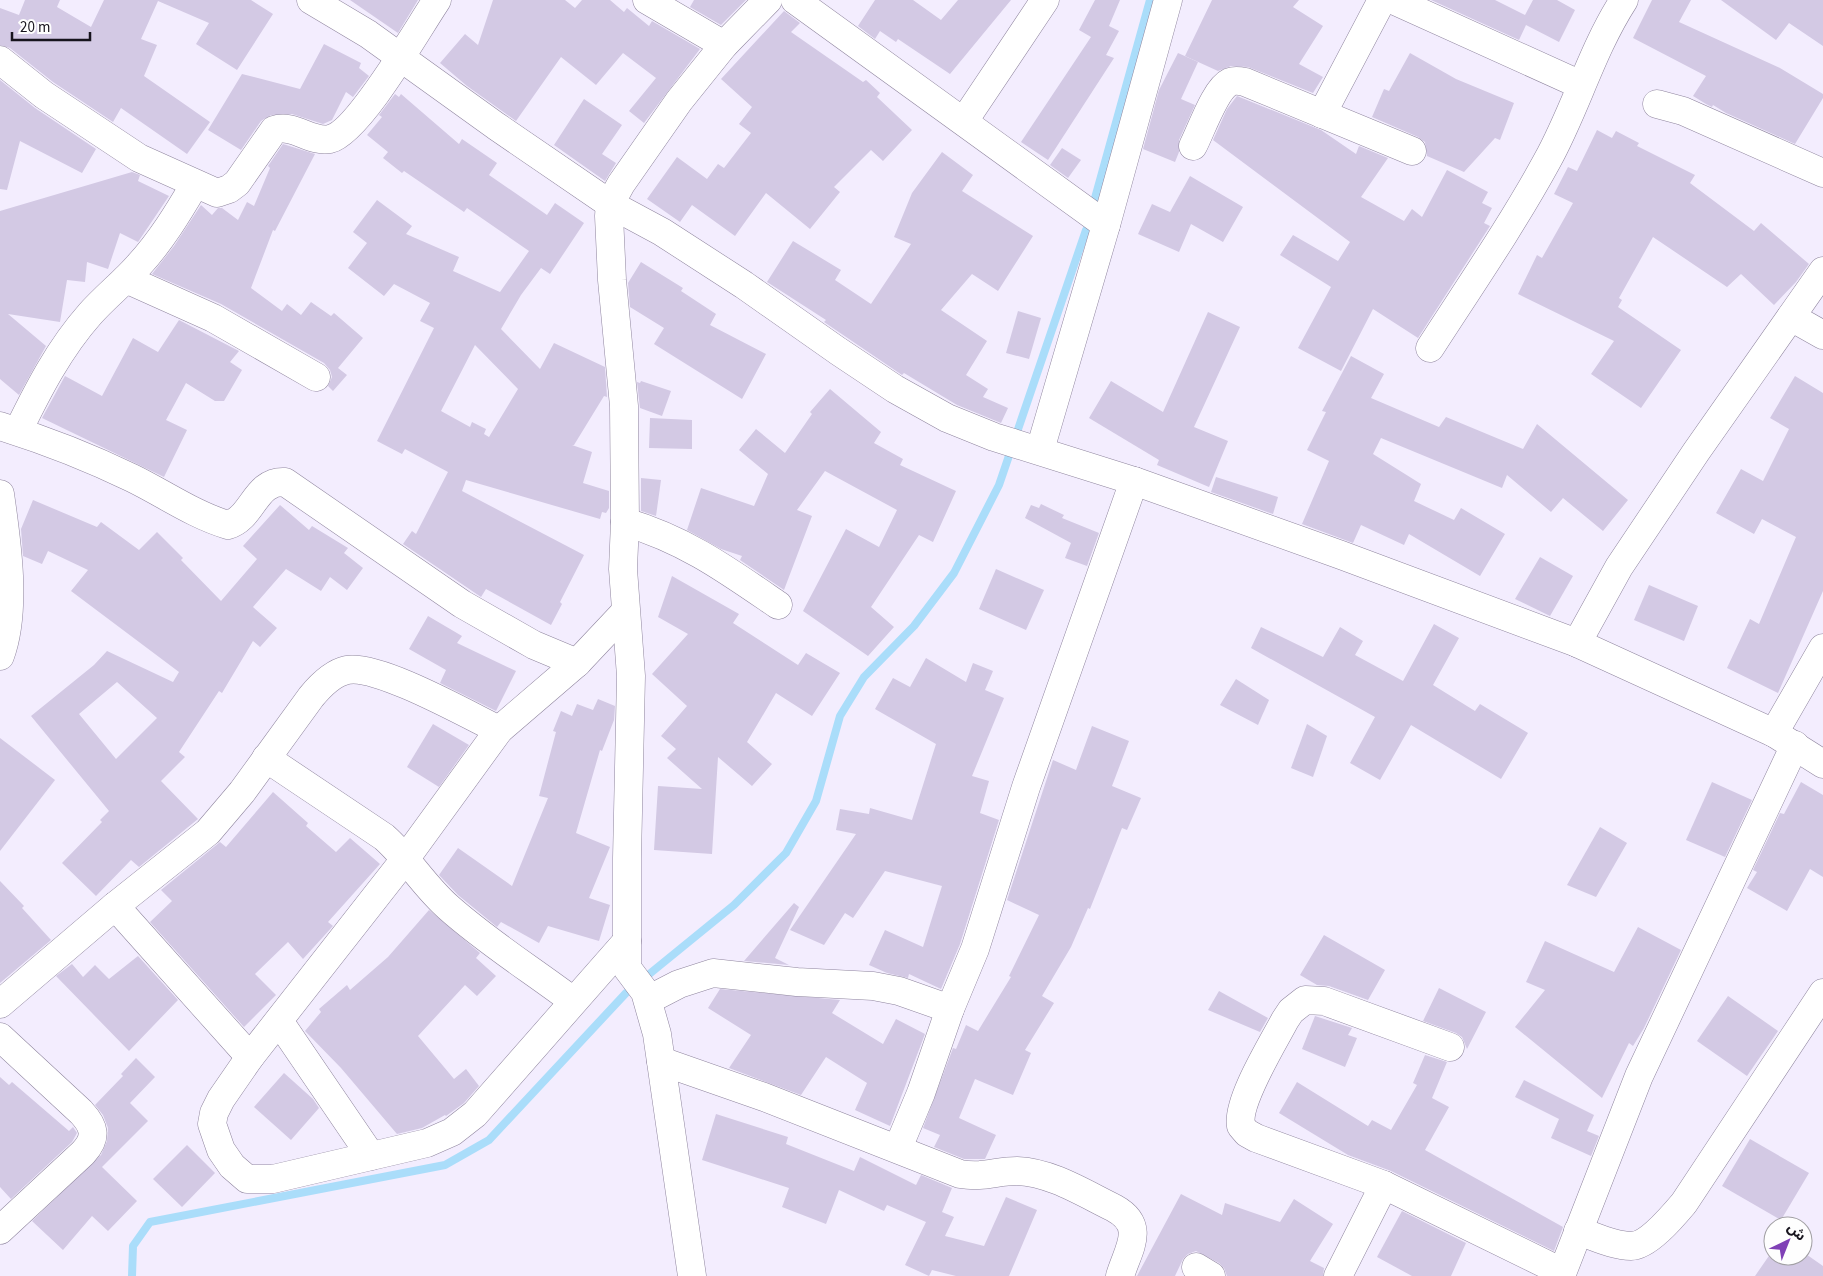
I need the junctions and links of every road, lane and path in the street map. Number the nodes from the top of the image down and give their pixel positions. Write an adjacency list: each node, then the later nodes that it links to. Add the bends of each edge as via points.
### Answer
1 (312, 0): 12 (street, via 368,34)
2 (437, 0): 12 (street)
3 (647, 0): 11 (street)
4 (768, 0): 11 (street)
5 (795, 0): 17 (street)
6 (1044, 0): 17 (street)
7 (1168, 0): 23 (street)
8 (1382, 0): 16 (street)
9 (1393, 0): 14 (street)
10 (1624, 0): 14 (street, via 1608,25)
11 (724, 45): 22 (street, via 638,157)
12 (399, 58): 21 (street, via 367,106 331,139 280,128 269,135 254,162 229,189 217,193); 22 (street)
13 (0, 60): 21 (street, via 52,100 139,158)
14 (1581, 85): 28 (street, via 1548,160)
15 (1657, 104): 20 (street, via 1683,112)
16 (1322, 114): 18 (street, via 1246,82 1230,82 1218,94); 19 (street)
17 (964, 121): 23 (street)
18 (1194, 146)
19 (1412, 151)
20 (1823, 173)
21 (195, 184): 25 (street, via 163,236)
22 (610, 204): 31 (street, via 662,232 744,285 895,389 947,418); 34 (street, via 612,280 624,406)
23 (1106, 225): 31 (street)
24 (1823, 271): 26 (street)
25 (126, 278): 29 (street, via 213,318); 30 (street, via 70,340)
26 (1791, 317): 27 (street); 37 (street, via 1619,566)
27 (1823, 335)
28 (1430, 348)
29 (316, 377)
30 (9, 428): 40 (street, via 67,448 228,525 240,518 267,486 286,482 462,604 534,645)
31 (1039, 450): 32 (street)
32 (1134, 482): 37 (street); 52 (street, via 1026,787 975,949)
33 (0, 494): 38 (street, via 10,605)
34 (625, 522): 35 (street, via 683,544); 36 (street)
35 (778, 605)
36 (625, 612): 40 (street); 47 (street, via 631,676)
37 (1577, 643): 42 (street)
38 (2, 646)
39 (1823, 648): 42 (street)
40 (577, 663): 41 (street)
41 (499, 730): 43 (street, via 402,683 369,672 348,670 323,683); 45 (street)
42 (1785, 739): 44 (street); 62 (street, via 1639,1076)
43 (266, 758): 45 (street, via 352,813 384,836); 46 (street, via 208,832)
44 (1823, 764)
45 (406, 858): 50 (street, via 448,907); 53 (street)
46 (115, 906): 51 (street); 56 (street)
47 (627, 942): 49 (street, via 627,968); 50 (street)
48 (1823, 993): 62 (street, via 1684,1203 1662,1227 1632,1246)
49 (646, 996): 52 (street, via 713,973 873,986 899,991); 57 (street, via 657,1034)
50 (573, 1001): 59 (street, via 475,1114 452,1132 414,1147)
51 (0, 1004)
52 (950, 1009): 58 (street)
53 (279, 1021): 56 (street); 59 (street)
54 (0, 1037): 61 (street, via 90,1121 94,1134 83,1153)
55 (1450, 1047): 60 (street, via 1324,1001 1305,1000 1285,1020 1248,1092 1239,1118 1247,1133)
56 (250, 1057): 59 (street, via 221,1099 212,1124 222,1150 240,1174 247,1179 273,1179)
57 (660, 1061): 58 (street); 64 (street)
58 (898, 1148): 65 (street, via 960,1174 977,1177 1016,1171 1036,1173 1125,1214 1133,1228 1132,1241)
59 (371, 1156)
60 (1384, 1185): 63 (street); 66 (street)
61 (0, 1230)
62 (1578, 1231): 63 (street)
63 (1561, 1274)
64 (692, 1276)
65 (1120, 1276)
66 (1338, 1276)

